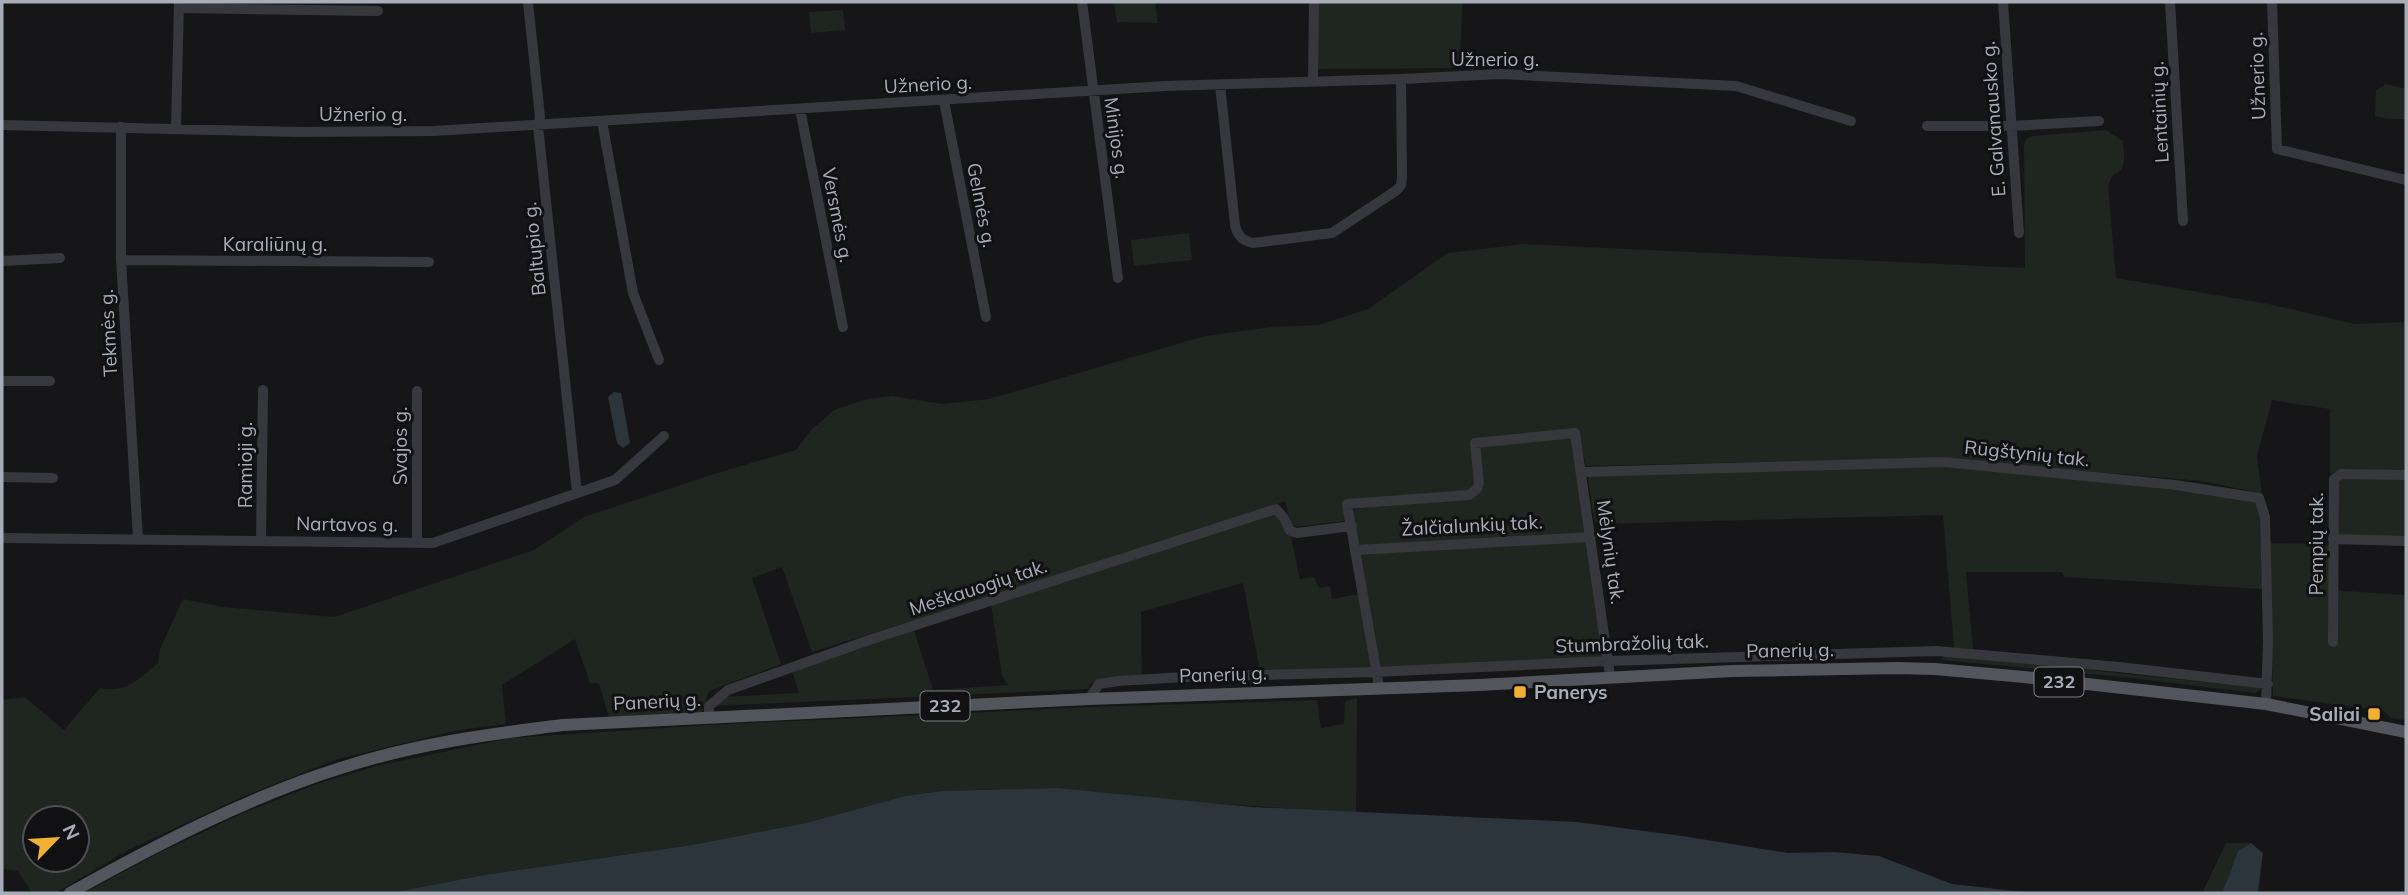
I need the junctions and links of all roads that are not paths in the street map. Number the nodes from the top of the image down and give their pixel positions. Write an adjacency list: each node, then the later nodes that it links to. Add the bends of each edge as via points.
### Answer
1 (528, 2): 20 (street, Baltupio g.)
2 (1082, 2): 12 (street, Minijos g.)
3 (1314, 2): 10 (street)
4 (2003, 2): 19 (street, E. Galvanausko g.)
5 (2170, 2): 25 (street, Lentainių g.)
6 (2272, 2): 24 (street, Užnerio g., via 2277,149)
7 (179, 5): 8 (street); 23 (street)
8 (378, 11)
9 (1401, 79): 10 (street, Užnerio g.); 11 (street, via 1402,177 1397,190 1332,233 1254,243 1238,236 1235,225); 16 (street, Užnerio g., via 1500,74 1736,86)
10 (1314, 81): 11 (street, Užnerio g.)
11 (1220, 85): 12 (street, Užnerio g.)
12 (1093, 91): 13 (street, Užnerio g.); 31 (street, Minijos g.)
13 (944, 100): 14 (street, Užnerio g.); 32 (street, Gelmės g.)
14 (800, 109): 15 (street, Užnerio g.); 33 (street, Versmės g.)
15 (602, 121): 20 (street, Užnerio g.); 34 (street, via 633,292)
16 (1851, 121)
17 (2099, 121): 19 (street)
18 (2, 125): 22 (street, Užnerio g.)
19 (2011, 125): 21 (street); 26 (street, E. Galvanausko g.)
20 (538, 126): 23 (street, Užnerio g., via 421,132); 44 (street, Baltupio g.)
21 (1927, 126)
22 (121, 127): 23 (street, Užnerio g.); 28 (street, Tekmės g.)
23 (176, 128)
24 (2406, 180)
25 (2183, 221)
26 (2019, 233)
27 (60, 258): 29 (street)
28 (121, 260): 30 (street, Karaliūnų g.); 48 (street, Tekmės g.)
29 (2, 261)
30 (429, 262)
31 (1118, 278)
32 (986, 317)
33 (843, 327)
34 (659, 360)
35 (2, 381): 36 (street)
36 (50, 382)
37 (263, 390): 50 (street, Ramioji g.)
38 (418, 391): 52 (street, Svajos g.)
39 (664, 436): 44 (street, Nartavos g., via 615,480)
40 (1583, 472): 45 (street, Mėlynių tak., via 1576,433 1475,443 1479,483 1469,495 1347,504); 46 (street, Mėlynių tak.); 58 (street, Rūgštynių tak., via 1944,462 2259,498 2265,517)
41 (2406, 475): 49 (street, Pempių tak., via 2341,474 2333,478)
42 (2, 477): 43 (street)
43 (53, 478)
44 (577, 493): 52 (street, Nartavos g., via 433,543)
45 (1352, 526): 53 (street); 62 (street, Meškauogių tak., via 1297,533 1290,531 1276,509 727,690 709,706)
46 (1591, 537): 53 (street, Žalčialunkių tak.); 55 (street, Mėlynių tak.)
47 (2, 538): 48 (street, Nartavos g.)
48 (138, 538): 50 (street, Nartavos g.)
49 (2333, 539): 51 (street); 54 (street, Pempių tak.)
50 (261, 540): 52 (street, Nartavos g.)
51 (2406, 541)
52 (416, 543)
53 (1356, 550): 56 (street)
54 (2333, 642)
55 (1608, 661): 56 (street, Stumbražolių tak.); 57 (street, Mėlynių tak.); 58 (street, Stumbražolių tak., via 1936,650)
56 (1375, 672): 59 (street); 60 (street, Stumbražolių tak., via 1118,681 1099,684)
57 (1610, 676): 59 (main road, Panerių g. / 232); 61 (main road, Panerių g. / 232, via 1935,669)
58 (2268, 684): 61 (street, Rūgštynių tak.)
59 (1379, 687): 60 (main road, Panerių g. / 232)
60 (1088, 699): 62 (main road, Panerių g. / 232)
61 (2266, 704): 63 (main road, Panerių g. / 232)
62 (709, 718): 64 (main road, Panerių g. / 232, via 563,725 491,734 344,766 219,818)
63 (2406, 732)
64 (70, 893)

